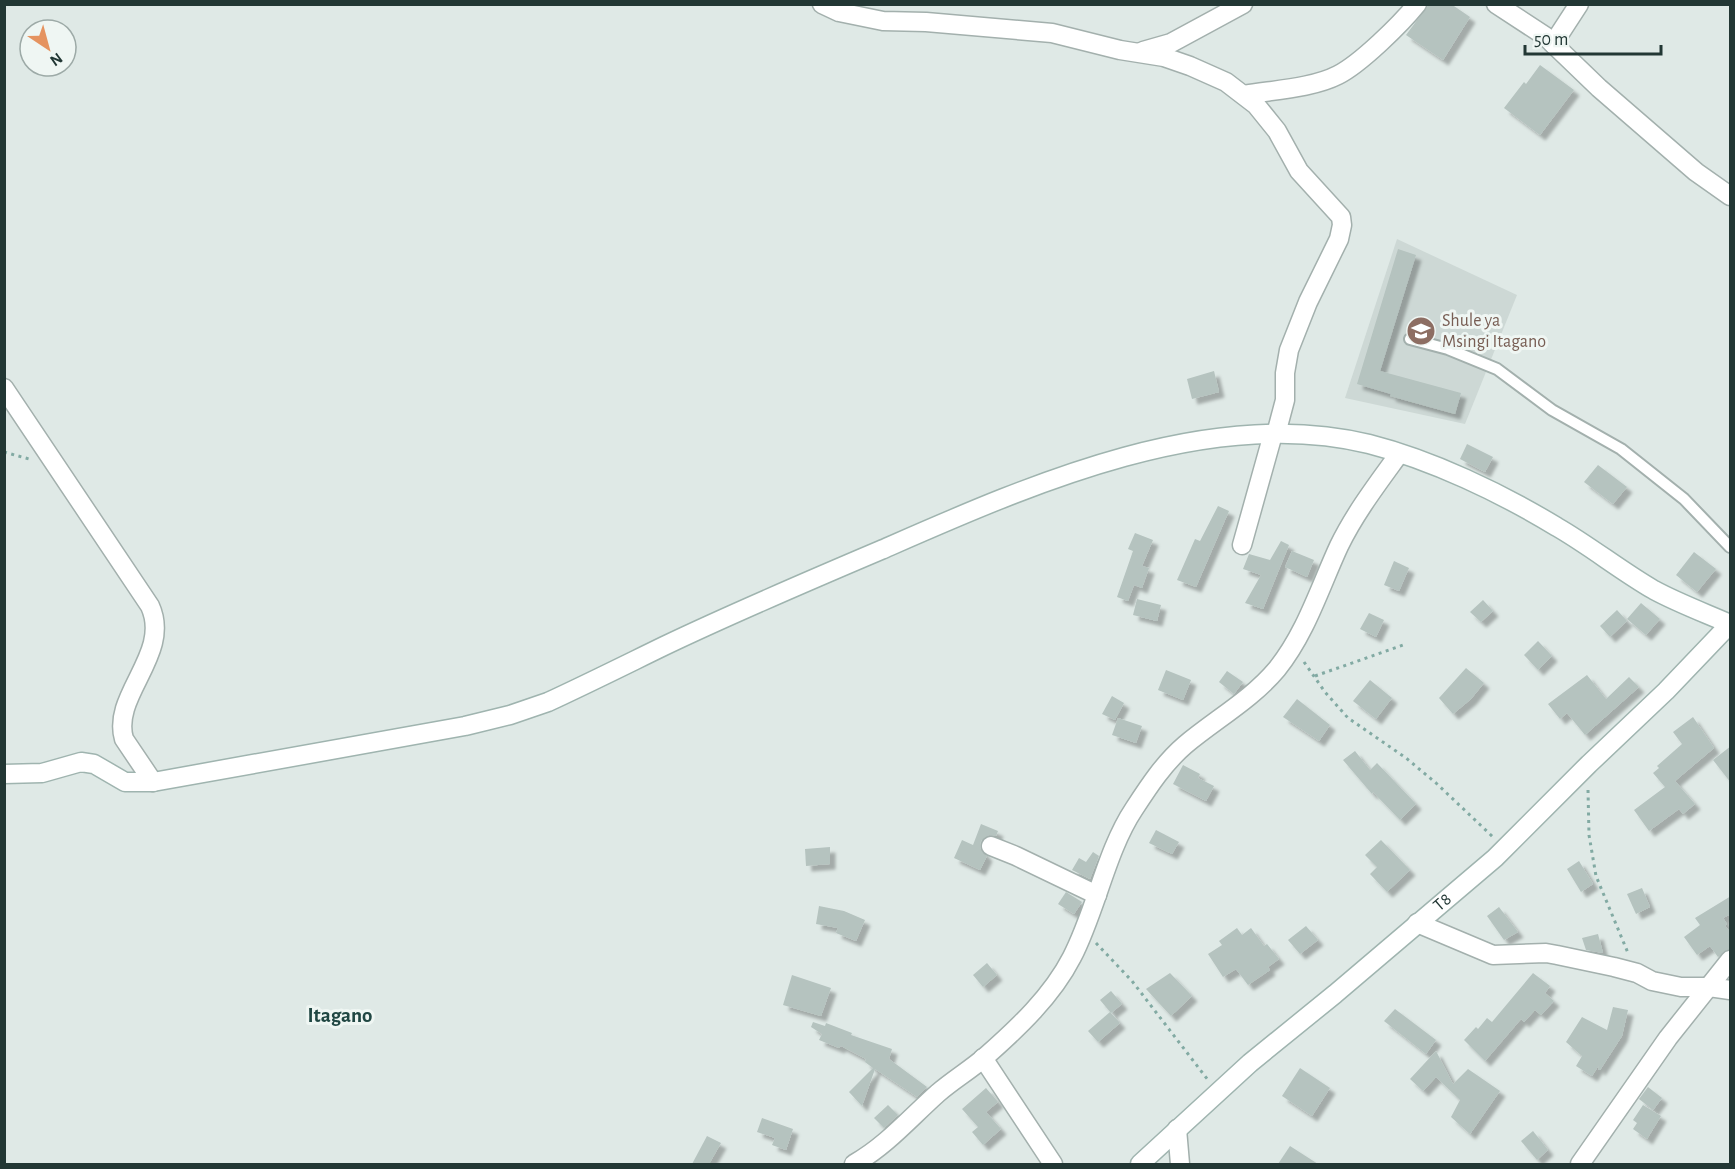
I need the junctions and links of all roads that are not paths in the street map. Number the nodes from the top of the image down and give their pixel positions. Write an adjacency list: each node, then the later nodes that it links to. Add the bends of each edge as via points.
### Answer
1 (822, 4): 7 (street, via 838,12 883,21 1052,33)
2 (1243, 4): 7 (street, via 1171,43)
3 (1417, 4): 8 (street, via 1340,75)
4 (1496, 4): 6 (street, via 1534,27)
5 (1579, 4): 6 (street)
6 (1553, 44): 9 (street, via 1696,172)
7 (1136, 53): 8 (street, via 1182,63 1226,82)
8 (1244, 95): 12 (street, via 1277,131 1299,171 1341,217 1342,225 1289,350 1285,400)
9 (1731, 196)
10 (1410, 339): 15 (lane, via 1497,369 1552,410 1621,449 1684,499)
11 (4, 388): 18 (street, via 155,617 155,640 122,721 124,739)
12 (1275, 434): 13 (street, via 1326,437); 14 (street); 18 (street, via 1164,447 1061,476 934,526 766,599 548,702 510,715)
13 (1399, 454): 16 (street, via 1498,495 1558,527 1654,590); 20 (street, via 1340,544 1310,612 1278,668 1256,692 1185,745 1154,779 1122,832)
14 (1242, 545)
15 (1731, 547)
16 (1731, 624): 21 (street, T8, via 1505,848)
17 (4, 774): 18 (street, via 42,773 81,762 94,764 125,782)
18 (153, 782)
19 (991, 846): 20 (street)
20 (1097, 896): 25 (street, via 1071,959 1048,993)
21 (1417, 923): 23 (street, via 1493,955 1546,953 1637,973 1652,981); 26 (street, T8)
22 (1731, 960): 23 (street)
23 (1709, 987): 24 (street); 31 (street, via 1668,1038)
24 (1731, 990)
25 (983, 1058): 27 (street, via 875,1151); 28 (street)
26 (1177, 1129): 29 (street, T8); 30 (street)
27 (854, 1164)
28 (1053, 1164)
29 (1140, 1164)
30 (1180, 1164)
31 (1580, 1164)

